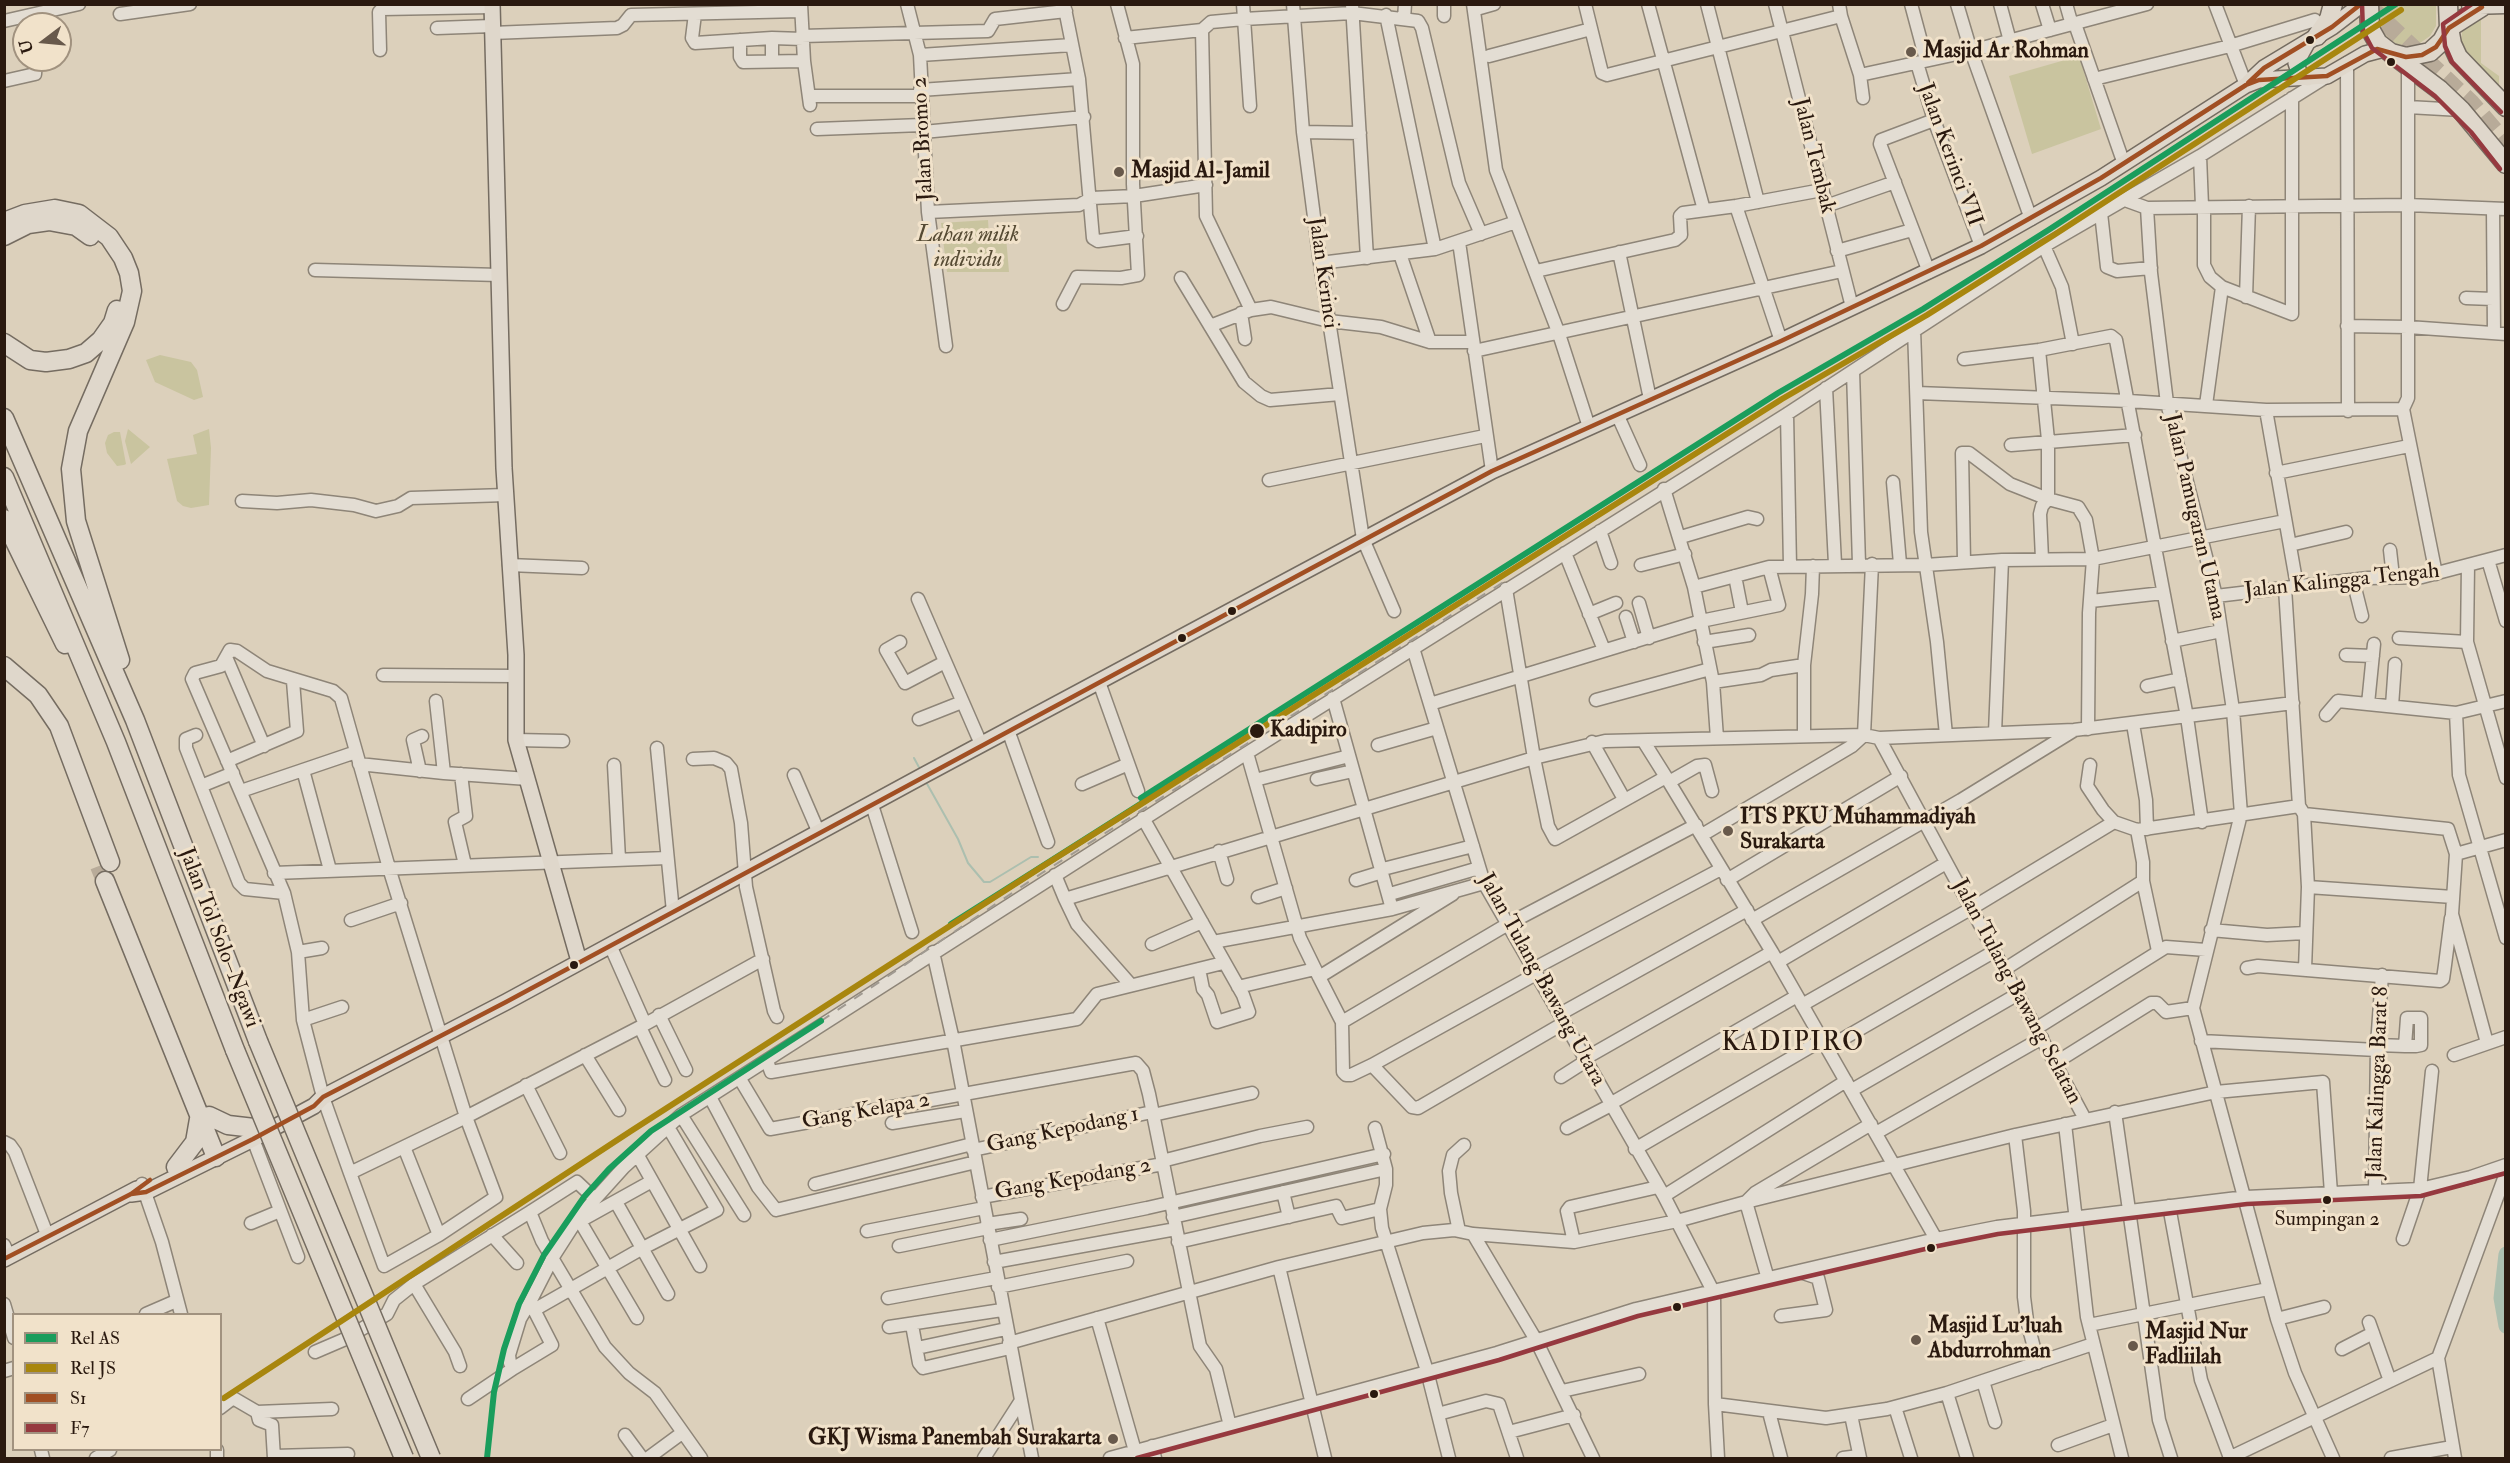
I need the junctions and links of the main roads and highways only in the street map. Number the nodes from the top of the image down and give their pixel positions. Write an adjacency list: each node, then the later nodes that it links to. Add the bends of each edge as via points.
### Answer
1 (2332, 4): 9 (highway, via 2330,19)
2 (2362, 4): 9 (main road)
3 (2369, 4): 10 (highway, via 2370,29)
4 (2448, 4): 8 (highway)
5 (2505, 4): 7 (highway)
6 (492, 6): 26 (main road, via 516,740)
7 (2475, 6): 8 (highway)
8 (2449, 28): 10 (highway, via 2436,47 2422,55 2406,57); 13 (highway, via 2458,57)
9 (2313, 33): 11 (main road, via 2296,63 2300,75); 12 (main road)
10 (2387, 51): 11 (main road, via 2368,52 2327,76); 14 (highway, via 2461,110)
11 (2308, 78): 12 (main road, via 2259,80)
12 (2247, 85): 26 (main road, via 2124,164 1981,246 1492,471)
13 (2505, 107)
14 (2505, 164)
15 (4, 222): 23 (highway, via 55,209 79,214 109,237 129,273 132,291 125,322 78,431 71,469 76,521 119,655)
16 (4, 236): 17 (highway, via 28,224 49,221 76,226 100,243 111,260 120,298 113,323 86,353 58,362 38,361)
17 (4, 343)
18 (4, 418): 23 (highway, Jalan Tol Solo–Ngawi)
19 (4, 477): 24 (highway, Jalan Tol Solo–Ngawi)
20 (4, 519): 24 (highway)
21 (4, 666): 25 (highway, via 38,695 59,726)
22 (4, 678): 25 (highway, via 29,700 58,748)
23 (135, 720): 33 (highway, Jalan Tol Solo–Ngawi, bridge, via 258,1041)
24 (116, 742): 32 (highway, Jalan Tol Solo–Ngawi, bridge, via 235,1050)
25 (108, 872): 27 (highway)
26 (579, 961): 28 (main road, via 323,1097 312,1098)
27 (204, 1118): 28 (highway); 29 (highway); 30 (highway, via 195,1142)
28 (253, 1134): 29 (main road)
29 (219, 1151): 30 (main road)
30 (170, 1174): 31 (main road, via 48,1238)
31 (6, 1253)
32 (404, 1458)
33 (431, 1458)

